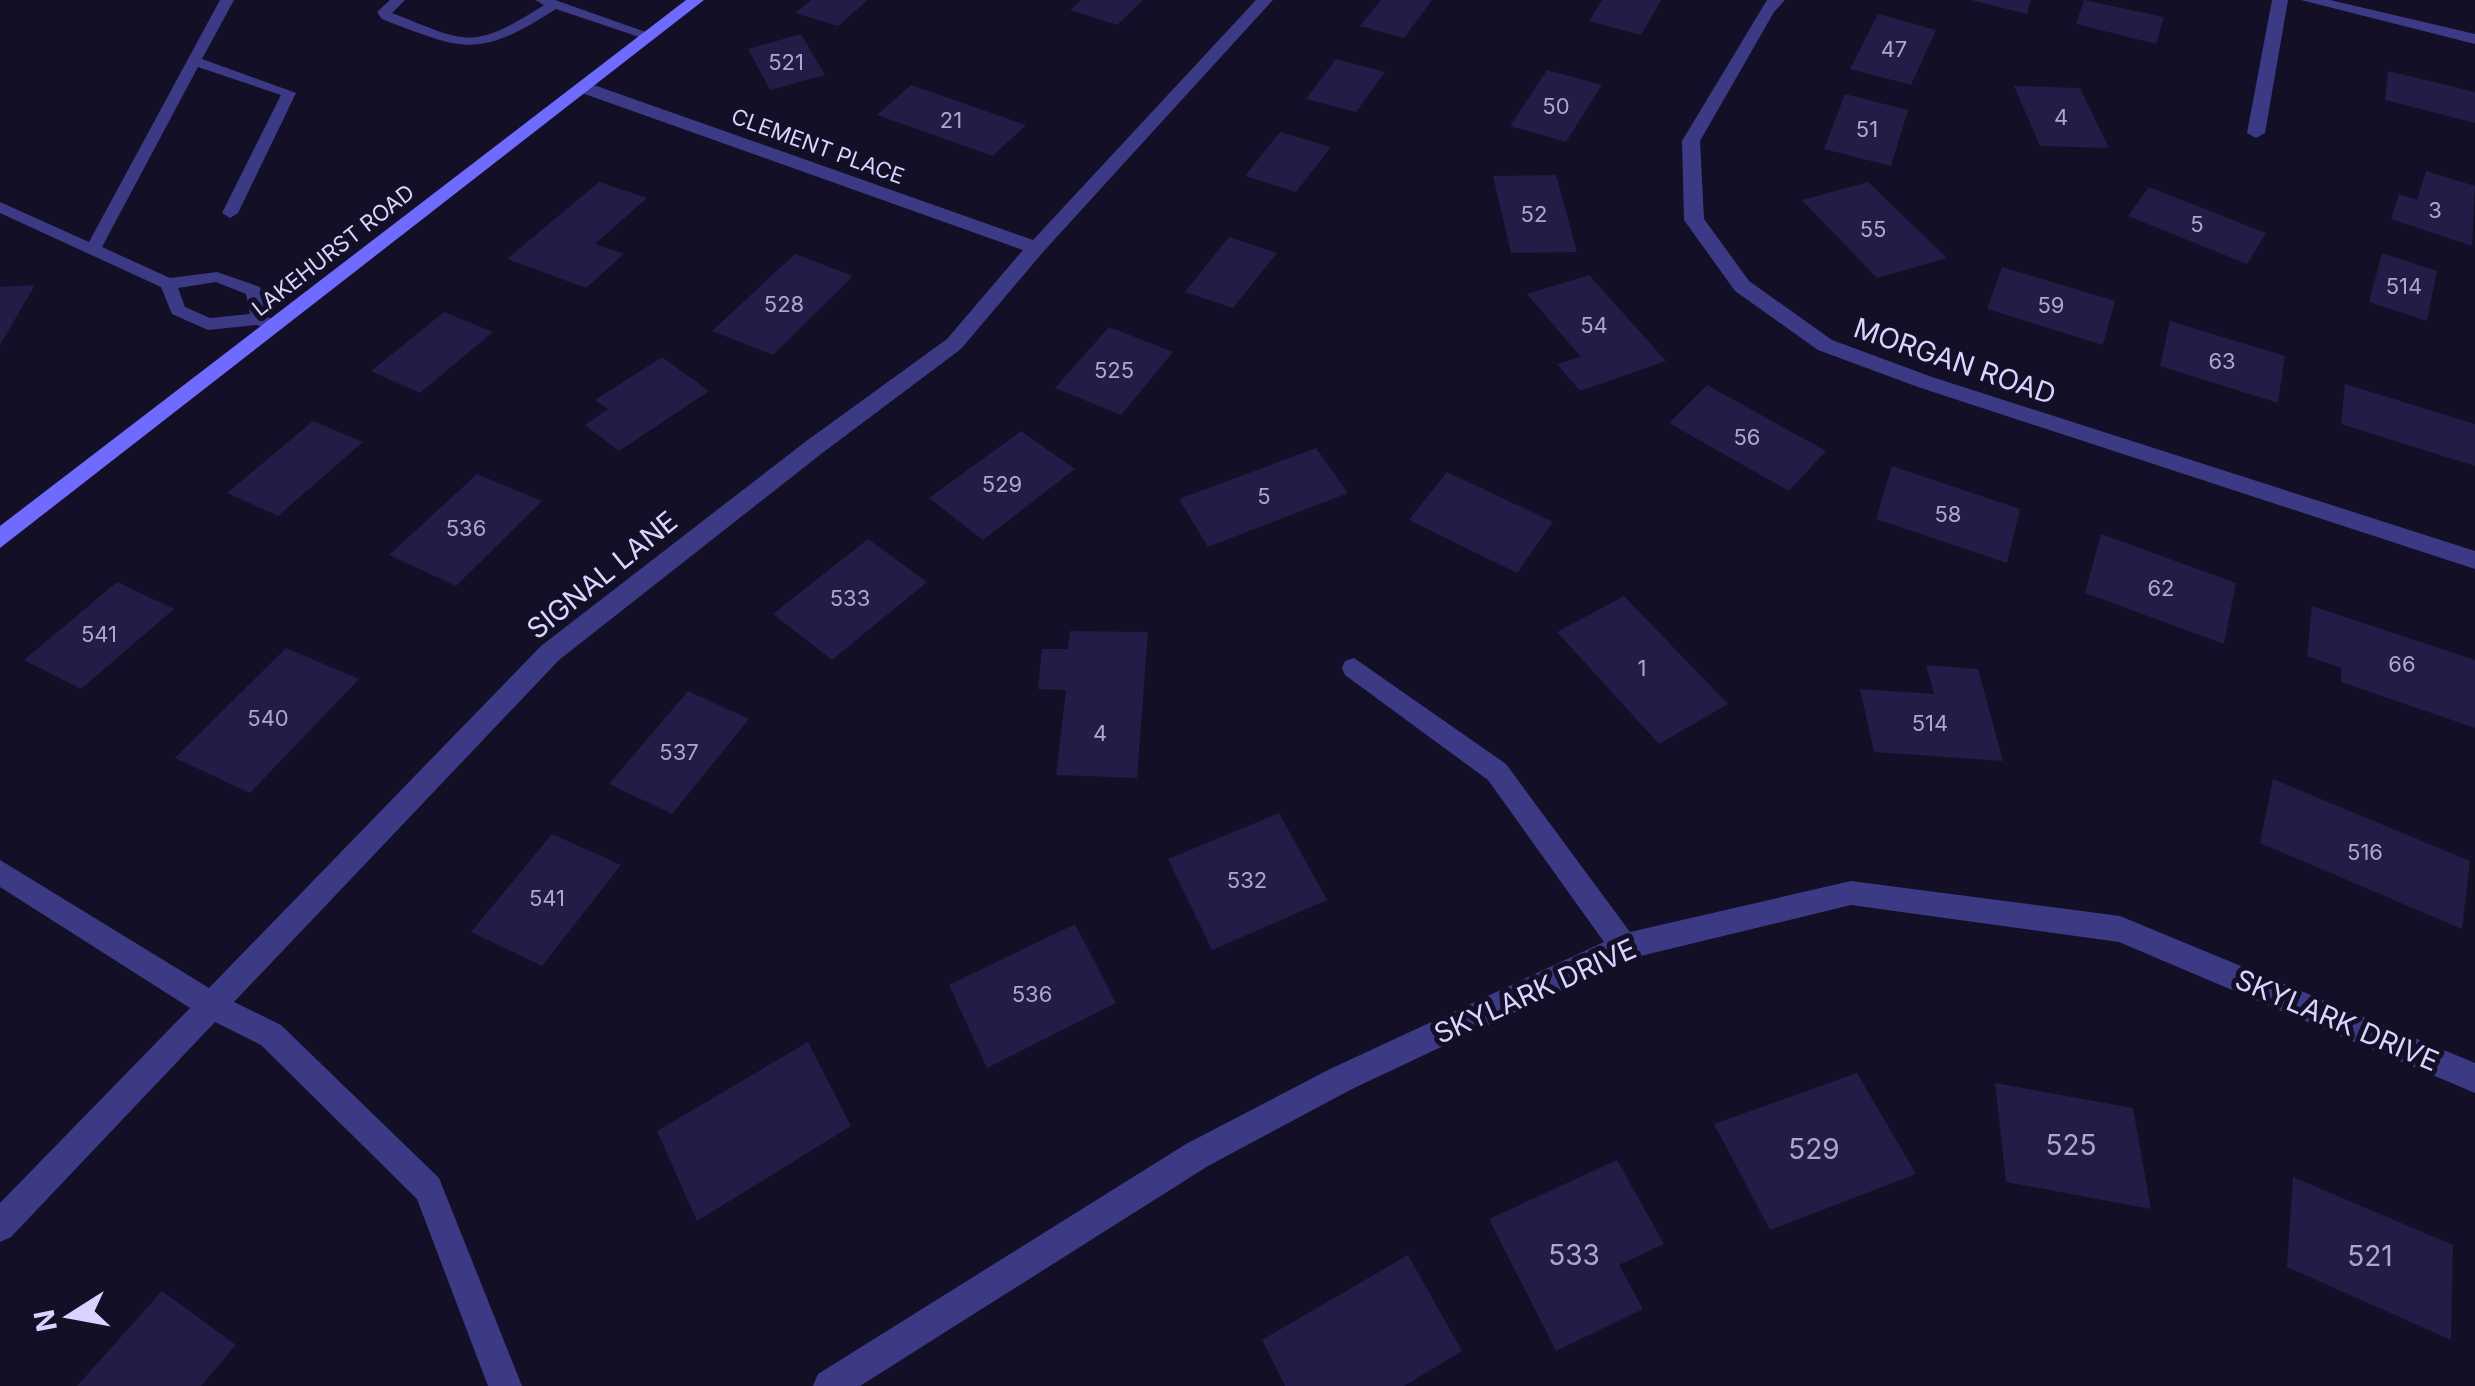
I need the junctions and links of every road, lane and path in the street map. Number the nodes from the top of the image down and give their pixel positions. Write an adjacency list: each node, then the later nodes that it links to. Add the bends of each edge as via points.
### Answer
1 (226, 0): 11 (lane)
2 (398, 0): 8 (lane, via 387,16 476,46 493,43)
3 (696, 0): 9 (main road, LAKEHURST ROAD)
4 (1265, 0): 16 (street, SIGNAL LANE)
5 (1776, 0): 21 (street, MORGAN ROAD, via 1691,140 1694,220 1742,286 1825,345)
6 (2280, 0): 13 (street)
7 (2309, 0): 10 (street)
8 (548, 2): 9 (lane)
9 (650, 36): 12 (main road, LAKEHURST ROAD)
10 (2475, 39)
11 (193, 62): 15 (lane, via 289,92); 17 (lane)
12 (586, 88): 16 (street, CLEMENT PLACE); 19 (main road, LAKEHURST ROAD)
13 (2256, 133)
14 (0, 207): 17 (lane)
15 (230, 213)
16 (1036, 248): 25 (street, SIGNAL LANE, via 954,344 550,653)
17 (93, 249): 18 (lane)
18 (168, 284): 19 (lane, via 178,310 208,324); 19 (lane, via 216,277 254,291)
19 (268, 323): 20 (main road, LAKEHURST ROAD)
20 (0, 539)
21 (2475, 560)
22 (1354, 668): 24 (street, via 1496,772)
23 (0, 872): 25 (street)
24 (1624, 948): 26 (street, SKYLARK DRIVE, via 1850,893 2120,929); 29 (street, SKYLARK DRIVE, via 1341,1079 1198,1154)
25 (212, 1006): 27 (street, SIGNAL LANE); 28 (street, via 271,1035 428,1190)
26 (2475, 1078)
27 (0, 1226)
28 (505, 1386)
29 (830, 1386)

